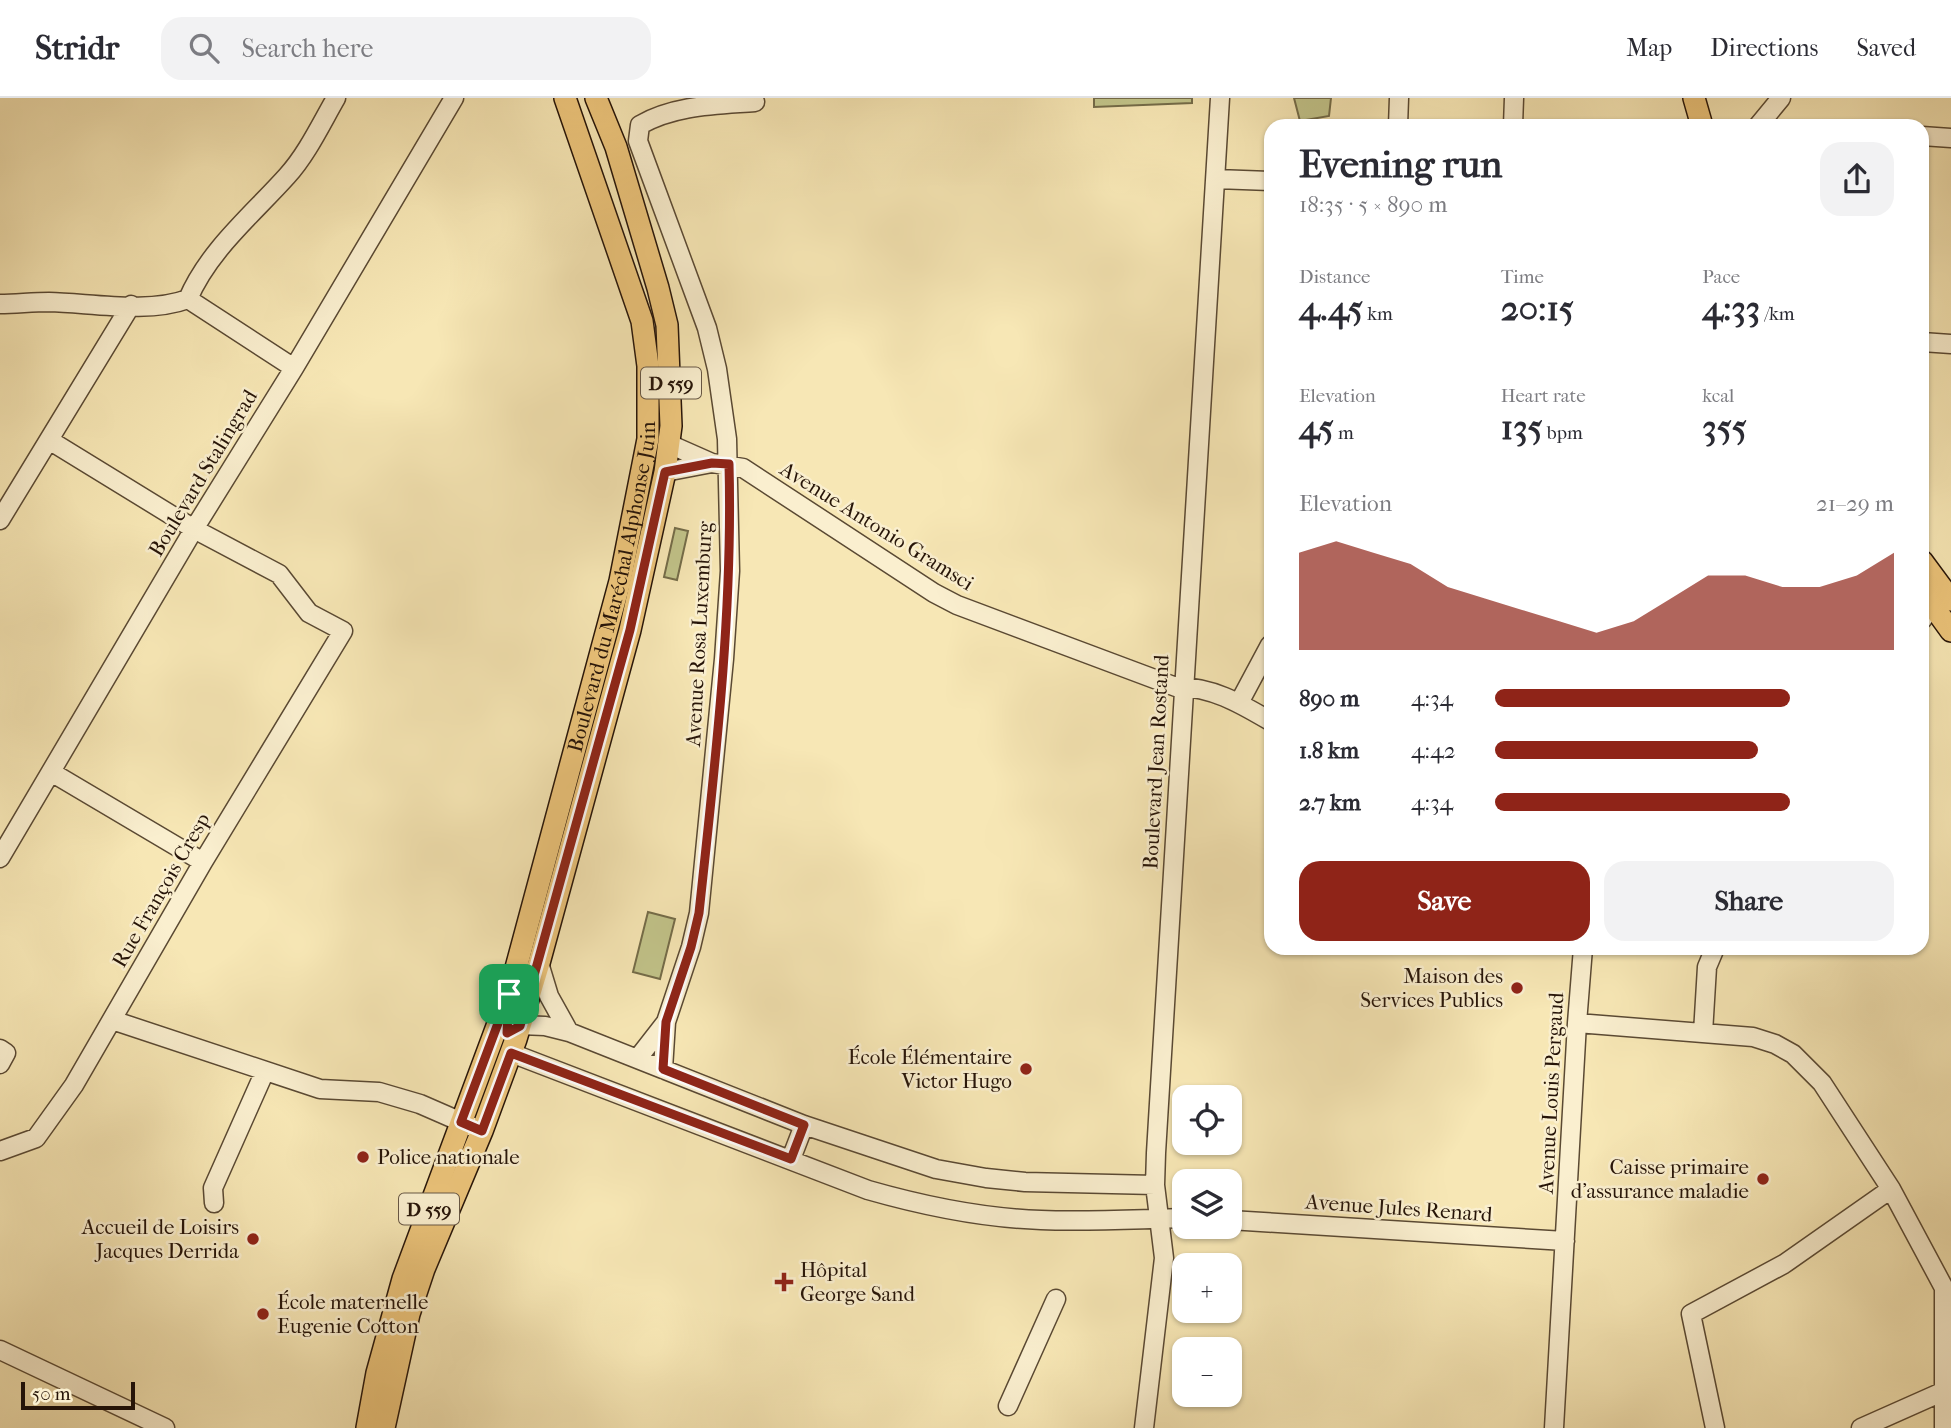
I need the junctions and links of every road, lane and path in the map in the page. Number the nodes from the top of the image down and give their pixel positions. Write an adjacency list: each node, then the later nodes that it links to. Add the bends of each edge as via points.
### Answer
1 (336, 98): 21 (street, via 289,174 221,247)
2 (565, 98): 47 (main road, Boulevard du Maréchal Alphonse Juin / D 559, via 642,321 648,428 620,581)
3 (596, 98): 28 (main road, Boulevard du Maréchal Alphonse Juin / D 559, via 616,147 667,325)
4 (1220, 98): 19 (street, Boulevard Jean Rostand)
5 (1399, 98): 12 (street)
6 (1514, 98): 13 (street)
7 (1685, 98): 14 (main road)
8 (1693, 98): 15 (main road)
9 (1782, 98): 16 (street)
10 (755, 102): 29 (street, Avenue Rosa Luxemburg, via 691,107 655,116 640,125 638,141 707,328 717,369)
11 (453, 103): 26 (street, Boulevard Stalingrad)
12 (1398, 119)
13 (1513, 119)
14 (1690, 119)
15 (1700, 119)
16 (1763, 119)
17 (1929, 136): 18 (street)
18 (1951, 138)
19 (1216, 179): 20 (street); 38 (street, Boulevard Jean Rostand)
20 (1264, 181)
21 (188, 299): 23 (street); 26 (street)
22 (0, 304): 23 (street)
23 (131, 305): 27 (street)
24 (1929, 342): 25 (street)
25 (1951, 344)
26 (294, 368): 32 (street, Boulevard Stalingrad)
27 (49, 440): 31 (street); 32 (street)
28 (669, 444): 29 (street, Avenue Antonio Gramsci); 30 (main road, Boulevard du Maréchal Alphonse Juin / D 559)
29 (720, 463): 30 (street); 38 (street, Avenue Antonio Gramsci, via 743,468 957,606); 49 (street, Avenue Rosa Luxemburg, via 729,584 699,913)
30 (665, 472): 46 (main road, Boulevard du Maréchal Alphonse Juin / D 559, via 630,630)
31 (0, 520)
32 (194, 530): 41 (street, Boulevard Stalingrad); 43 (street, Rue François Cresp, via 279,574 309,612 343,631)
33 (1929, 595): 35 (street)
34 (1929, 596): 36 (main road)
35 (1951, 617)
36 (1951, 631)
37 (1264, 656): 39 (street)
38 (1180, 687): 39 (street, Avenue Antonio Gramsci, via 1202,689); 65 (street, Boulevard Jean Rostand)
39 (1239, 703): 40 (street, Avenue Antonio Gramsci)
40 (1264, 718)
41 (51, 772): 42 (street, Boulevard Stalingrad); 43 (street)
42 (0, 858)
43 (203, 862): 48 (street, Rue François Cresp)
44 (1582, 955): 50 (street, Avenue Louis Pergaud)
45 (1713, 955): 52 (street, via 1707,967)
46 (539, 963): 51 (street, via 549,996); 53 (main road, Boulevard du Maréchal Alphonse Juin / D 559)
47 (509, 994): 53 (main road, Boulevard du Maréchal Alphonse Juin); 54 (main road, Boulevard du Maréchal Alphonse Juin / D 559)
48 (112, 1020): 59 (street); 63 (street, Rue François Cresp, via 36,1138)
49 (666, 1022): 56 (street, Avenue Rosa Luxemburg); 58 (street, Avenue Rosa Luxemburg)
50 (1577, 1023): 52 (street); 71 (street, Avenue Louis Pergaud)
51 (569, 1032): 53 (street, via 545,1026); 56 (street)
52 (1703, 1033): 66 (street, via 1753,1037 1793,1054 1822,1083)
53 (513, 1037): 54 (main road); 62 (main road, Boulevard du Maréchal Alphonse Juin / D 559); 64 (street)
54 (489, 1045): 60 (main road, Boulevard du Maréchal Alphonse Juin / D 559)
55 (0, 1049): 57 (street, via 6,1053)
56 (638, 1058): 58 (street)
57 (0, 1064)
58 (663, 1069): 61 (street)
59 (265, 1071): 60 (street, via 320,1089 379,1092); 67 (street, via 213,1188)
60 (461, 1122): 62 (street); 80 (main road, Boulevard du Maréchal Alphonse Juin / D 559, via 393,1310)
61 (804, 1125): 64 (street); 65 (street, via 936,1169 976,1177)
62 (482, 1131): 81 (main road, Boulevard du Maréchal Alphonse Juin / D 559, via 409,1314)
63 (0, 1151)
64 (791, 1159): 68 (street, via 868,1190 981,1214 1050,1220)
65 (1155, 1185): 68 (street, Boulevard Jean Rostand)
66 (1891, 1189): 72 (street); 84 (street, via 1784,1264 1691,1314)
67 (214, 1203)
68 (1160, 1218): 69 (street); 82 (street, Boulevard Jean Rostand, via 1164,1258)
69 (1172, 1218)
70 (1242, 1221): 71 (street, Avenue Jules Renard)
71 (1565, 1241): 83 (street, Avenue Louis Pergaud)
72 (1948, 1296): 74 (street)
73 (1056, 1298): 78 (street)
74 (1947, 1329): 76 (street)
75 (0, 1350): 79 (street)
76 (1947, 1363): 77 (street)
77 (1942, 1392): 85 (street); 86 (street)
78 (1008, 1406)
79 (165, 1428)
80 (367, 1428)
81 (384, 1428)
82 (1144, 1428)
83 (1554, 1428)
84 (1715, 1428)
85 (1861, 1428)
86 (1944, 1428)

